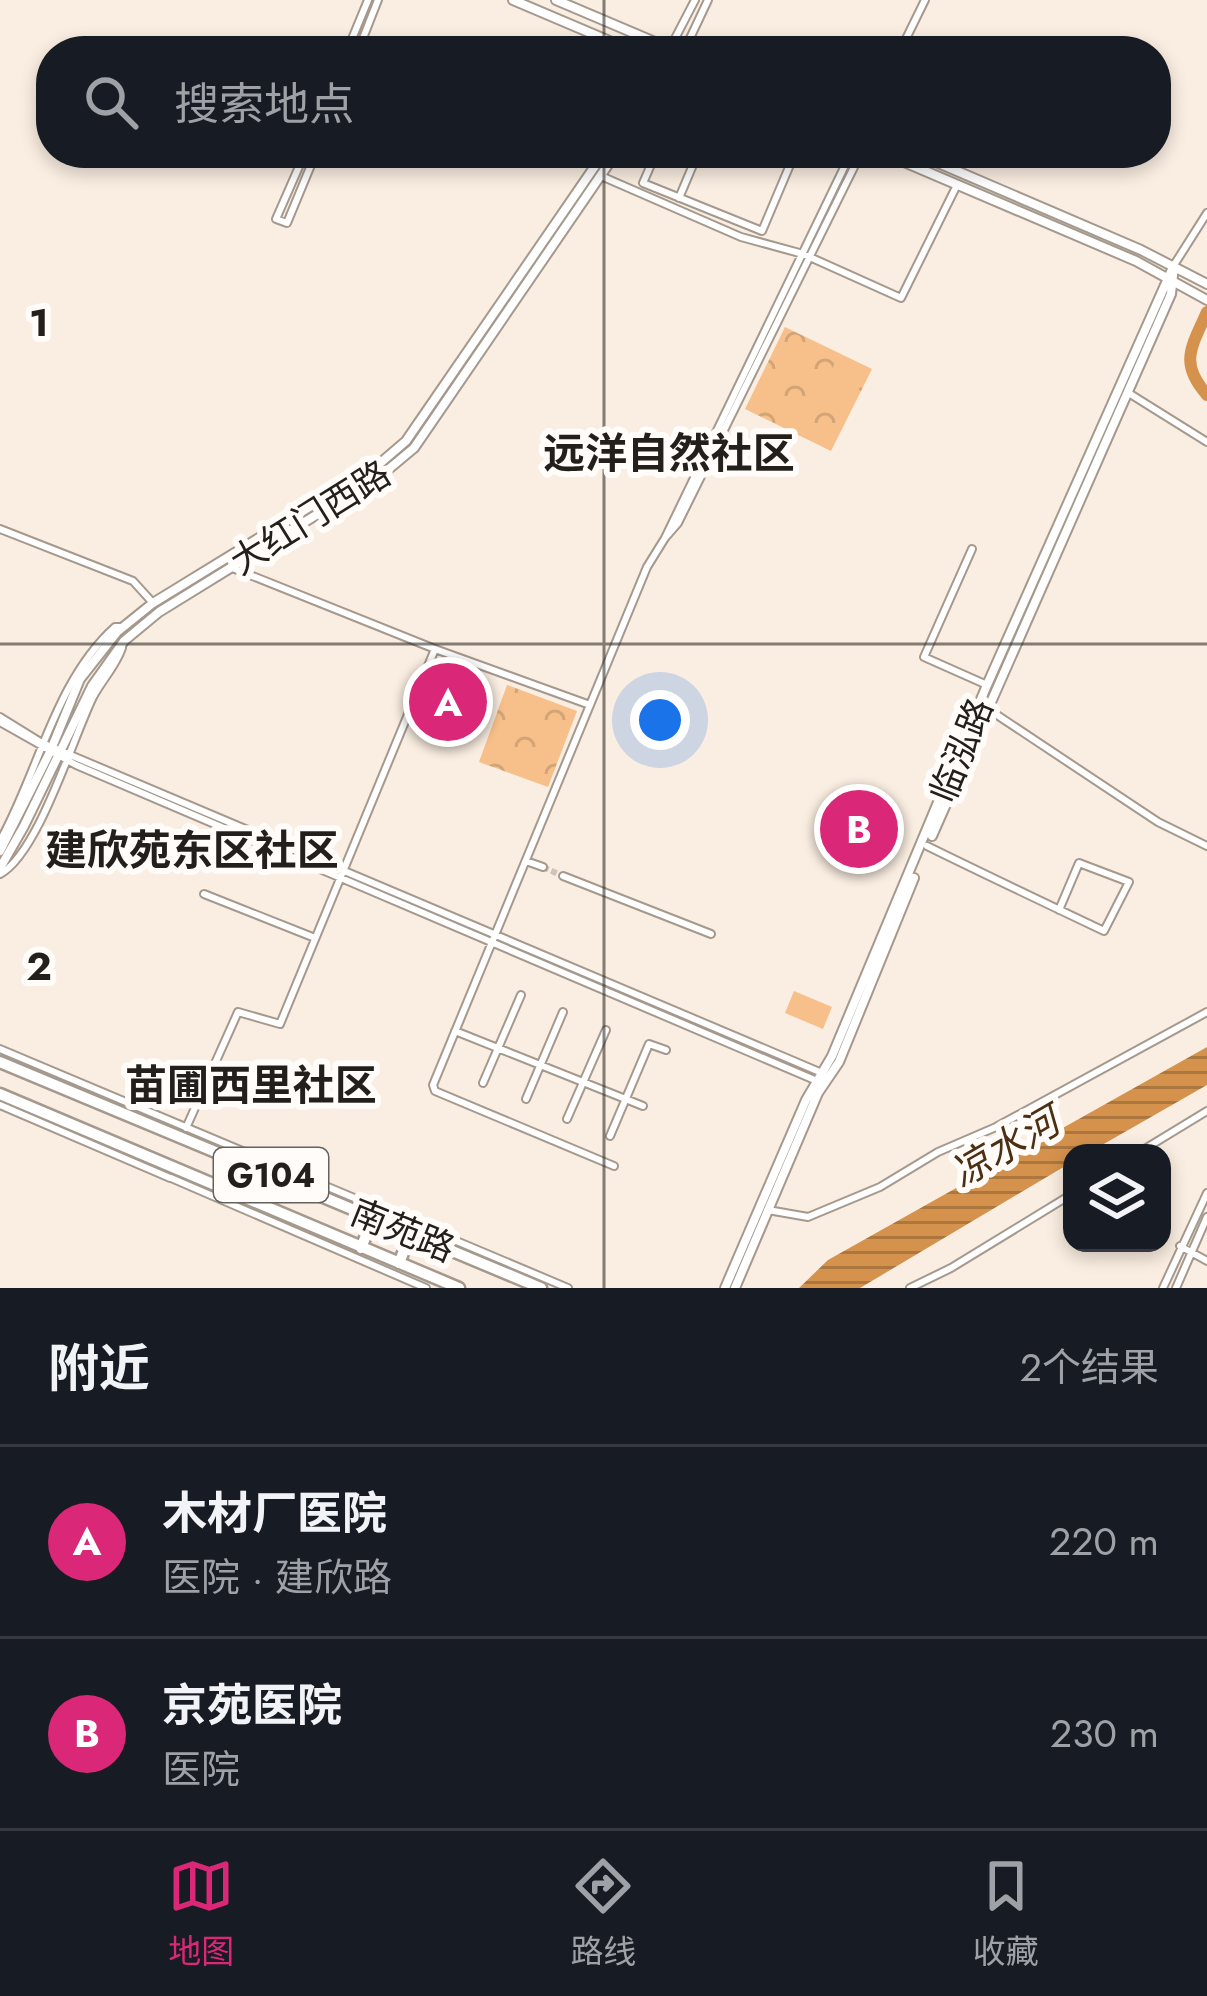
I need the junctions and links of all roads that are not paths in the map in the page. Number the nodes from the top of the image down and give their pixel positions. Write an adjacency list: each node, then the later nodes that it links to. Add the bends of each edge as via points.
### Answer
1 (368, 0): 8 (street)
2 (378, 0): 9 (street)
3 (513, 0): 10 (main road)
4 (556, 0): 11 (main road)
5 (695, 0): 12 (street)
6 (708, 0): 13 (street)
7 (925, 0): 14 (street)
8 (352, 36)
9 (364, 36)
10 (598, 36)
11 (641, 36)
12 (680, 36)
13 (684, 36)
14 (907, 36)
15 (298, 168): 16 (street, via 276,219 287,223)
16 (310, 168)
17 (594, 168): 42 (main road, 大红门西路, via 406,441)
18 (606, 168): 26 (main road, 大红门西路)
19 (650, 168): 28 (street, via 643,183)
20 (692, 168): 28 (street)
21 (789, 168): 30 (street, via 762,231)
22 (844, 168): 32 (street)
23 (853, 168): 32 (street)
24 (919, 168): 27 (main road)
25 (950, 168): 33 (main road)
26 (601, 176): 31 (street); 41 (main road, 大红门西路, via 414,448)
27 (957, 184): 32 (street, via 901,298); 34 (main road)
28 (679, 198): 30 (street)
29 (1207, 213): 33 (street)
30 (747, 226): 31 (street)
31 (741, 237): 32 (street)
32 (805, 254): 45 (street, via 647,567)
33 (1174, 265): 34 (main road); 35 (main road)
34 (1171, 279): 36 (main road); 37 (main road, 临泓路); 44 (main road, 临泓路)
35 (1203, 281)
36 (1207, 300)
37 (1127, 392): 38 (street); 46 (main road, 临泓路)
38 (1207, 442)
39 (0, 529): 42 (street, via 133,581)
40 (972, 548): 44 (street, via 924,657)
41 (230, 567): 43 (street); 48 (main road, 大红门西路, via 124,640)
42 (153, 603): 48 (main road, 大红门西路, via 76,681)
43 (435, 649): 45 (street); 56 (street)
44 (986, 685): 73 (main road, 临泓路)
45 (590, 705): 53 (street)
46 (988, 710): 50 (main road, 临泓路); 51 (street)
47 (0, 720): 48 (street)
48 (56, 751): 49 (street); 52 (main road, 大红门西路); 55 (main road, 大红门西路); 56 (street)
49 (0, 841)
50 (927, 846): 59 (street); 73 (main road, 临泓路, via 839,1062)
51 (1207, 846)
52 (0, 851)
53 (526, 861): 54 (street); 61 (street)
54 (543, 867)
55 (0, 871)
56 (342, 873): 61 (street); 62 (street)
57 (563, 876): 60 (street)
58 (204, 894): 62 (street)
59 (1059, 910): 59 (street, via 1104,931 1129,882 1078,863)
60 (711, 934)
61 (493, 937): 67 (street); 73 (street)
62 (315, 938): 82 (street, via 280,1024 238,1012)
63 (521, 995): 68 (street)
64 (563, 1012): 72 (street)
65 (1207, 1012): 90 (street, via 880,1187 808,1217)
66 (606, 1030): 74 (street)
67 (455, 1031): 68 (street); 85 (street, via 435,1091)
68 (498, 1048): 72 (street); 75 (street)
69 (0, 1049): 82 (street)
70 (666, 1050): 77 (street, via 649,1044)
71 (0, 1062): 92 (highway, 南苑路 / G104)
72 (540, 1065): 74 (street); 76 (street)
73 (822, 1078): 90 (main road, 临泓路); 103 (main road, 临泓路)
74 (583, 1082): 77 (street); 81 (street)
75 (483, 1083)
76 (526, 1099)
77 (626, 1099): 79 (street); 83 (street)
78 (0, 1100): 86 (highway, 南苑路 / G104); 87 (street)
79 (643, 1106)
80 (1207, 1111): 84 (street)
81 (567, 1119)
82 (186, 1127): 102 (street)
83 (610, 1136)
84 (1153, 1144)
85 (614, 1166)
86 (191, 1177): 87 (street); 95 (highway, 南苑路 / G104)
87 (171, 1178): 99 (street)
88 (1207, 1192): 94 (street)
89 (1063, 1200): 105 (street)
90 (768, 1210): 104 (main road, 临泓路)
91 (1207, 1217): 96 (street)
92 (373, 1218): 93 (highway, 南苑路 / G104); 95 (highway)
93 (411, 1233): 98 (highway); 101 (highway, 南苑路 / G104)
94 (1180, 1246): 96 (street); 106 (street)
95 (361, 1248): 98 (highway, 南苑路 / G104)
96 (1190, 1252): 97 (street); 107 (street)
97 (1207, 1261)
98 (399, 1263): 100 (highway, 南苑路 / G104)
99 (426, 1288)
100 (459, 1288)
101 (541, 1288)
102 (568, 1288)
103 (725, 1288)
104 (735, 1288)
105 (910, 1288)
106 (1163, 1288)
107 (1176, 1288)

